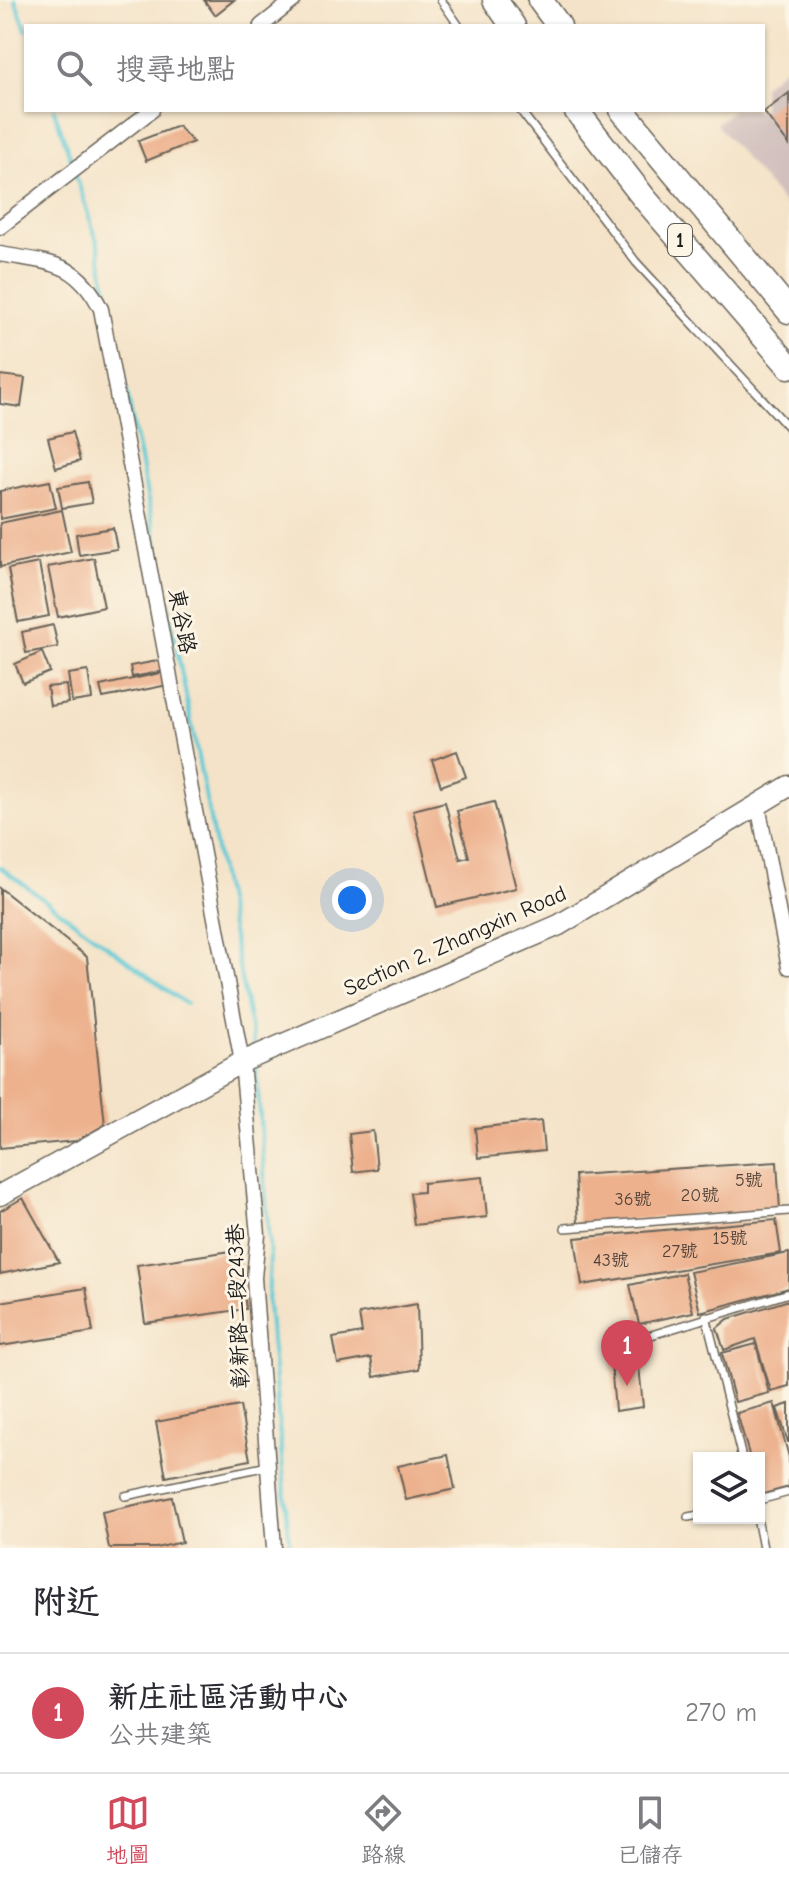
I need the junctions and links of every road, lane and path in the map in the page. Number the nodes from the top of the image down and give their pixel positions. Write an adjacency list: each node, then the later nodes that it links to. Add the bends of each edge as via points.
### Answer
1 (294, 0): 5 (street)
2 (441, 0): 6 (lane)
3 (495, 0): 7 (highway)
4 (540, 0): 8 (highway)
5 (264, 24)
6 (458, 24)
7 (512, 24)
8 (558, 24)
9 (149, 112): 13 (street)
10 (522, 112): 17 (lane, via 636,262)
11 (578, 112): 16 (highway, 1)
12 (624, 112): 15 (highway, 1)
13 (0, 227)
14 (0, 254): 21 (street, 東谷路, via 76,273 101,309)
15 (789, 311)
16 (789, 366)
17 (789, 428)
18 (789, 786): 19 (street, Section 2, Zhangxin Road)
19 (758, 805): 20 (street); 21 (street, Section 2, Zhangxin Road, via 559,925)
20 (789, 967)
21 (251, 1058): 22 (street, Section 2, Zhangxin Road); 29 (street, 彰新路二段243巷, via 258,1235 254,1278)
22 (0, 1195)
23 (789, 1211): 24 (lane)
24 (565, 1228)
25 (789, 1293): 26 (lane)
26 (706, 1316): 27 (lane); 28 (lane)
27 (648, 1336)
28 (740, 1452)
29 (268, 1466): 31 (lane); 36 (street, 彰新路二段243巷)
30 (789, 1492): 32 (lane)
31 (125, 1496)
32 (765, 1498)
33 (693, 1516): 34 (lane)
34 (688, 1517)
35 (758, 1524): 37 (lane)
36 (274, 1548)
37 (763, 1548)

